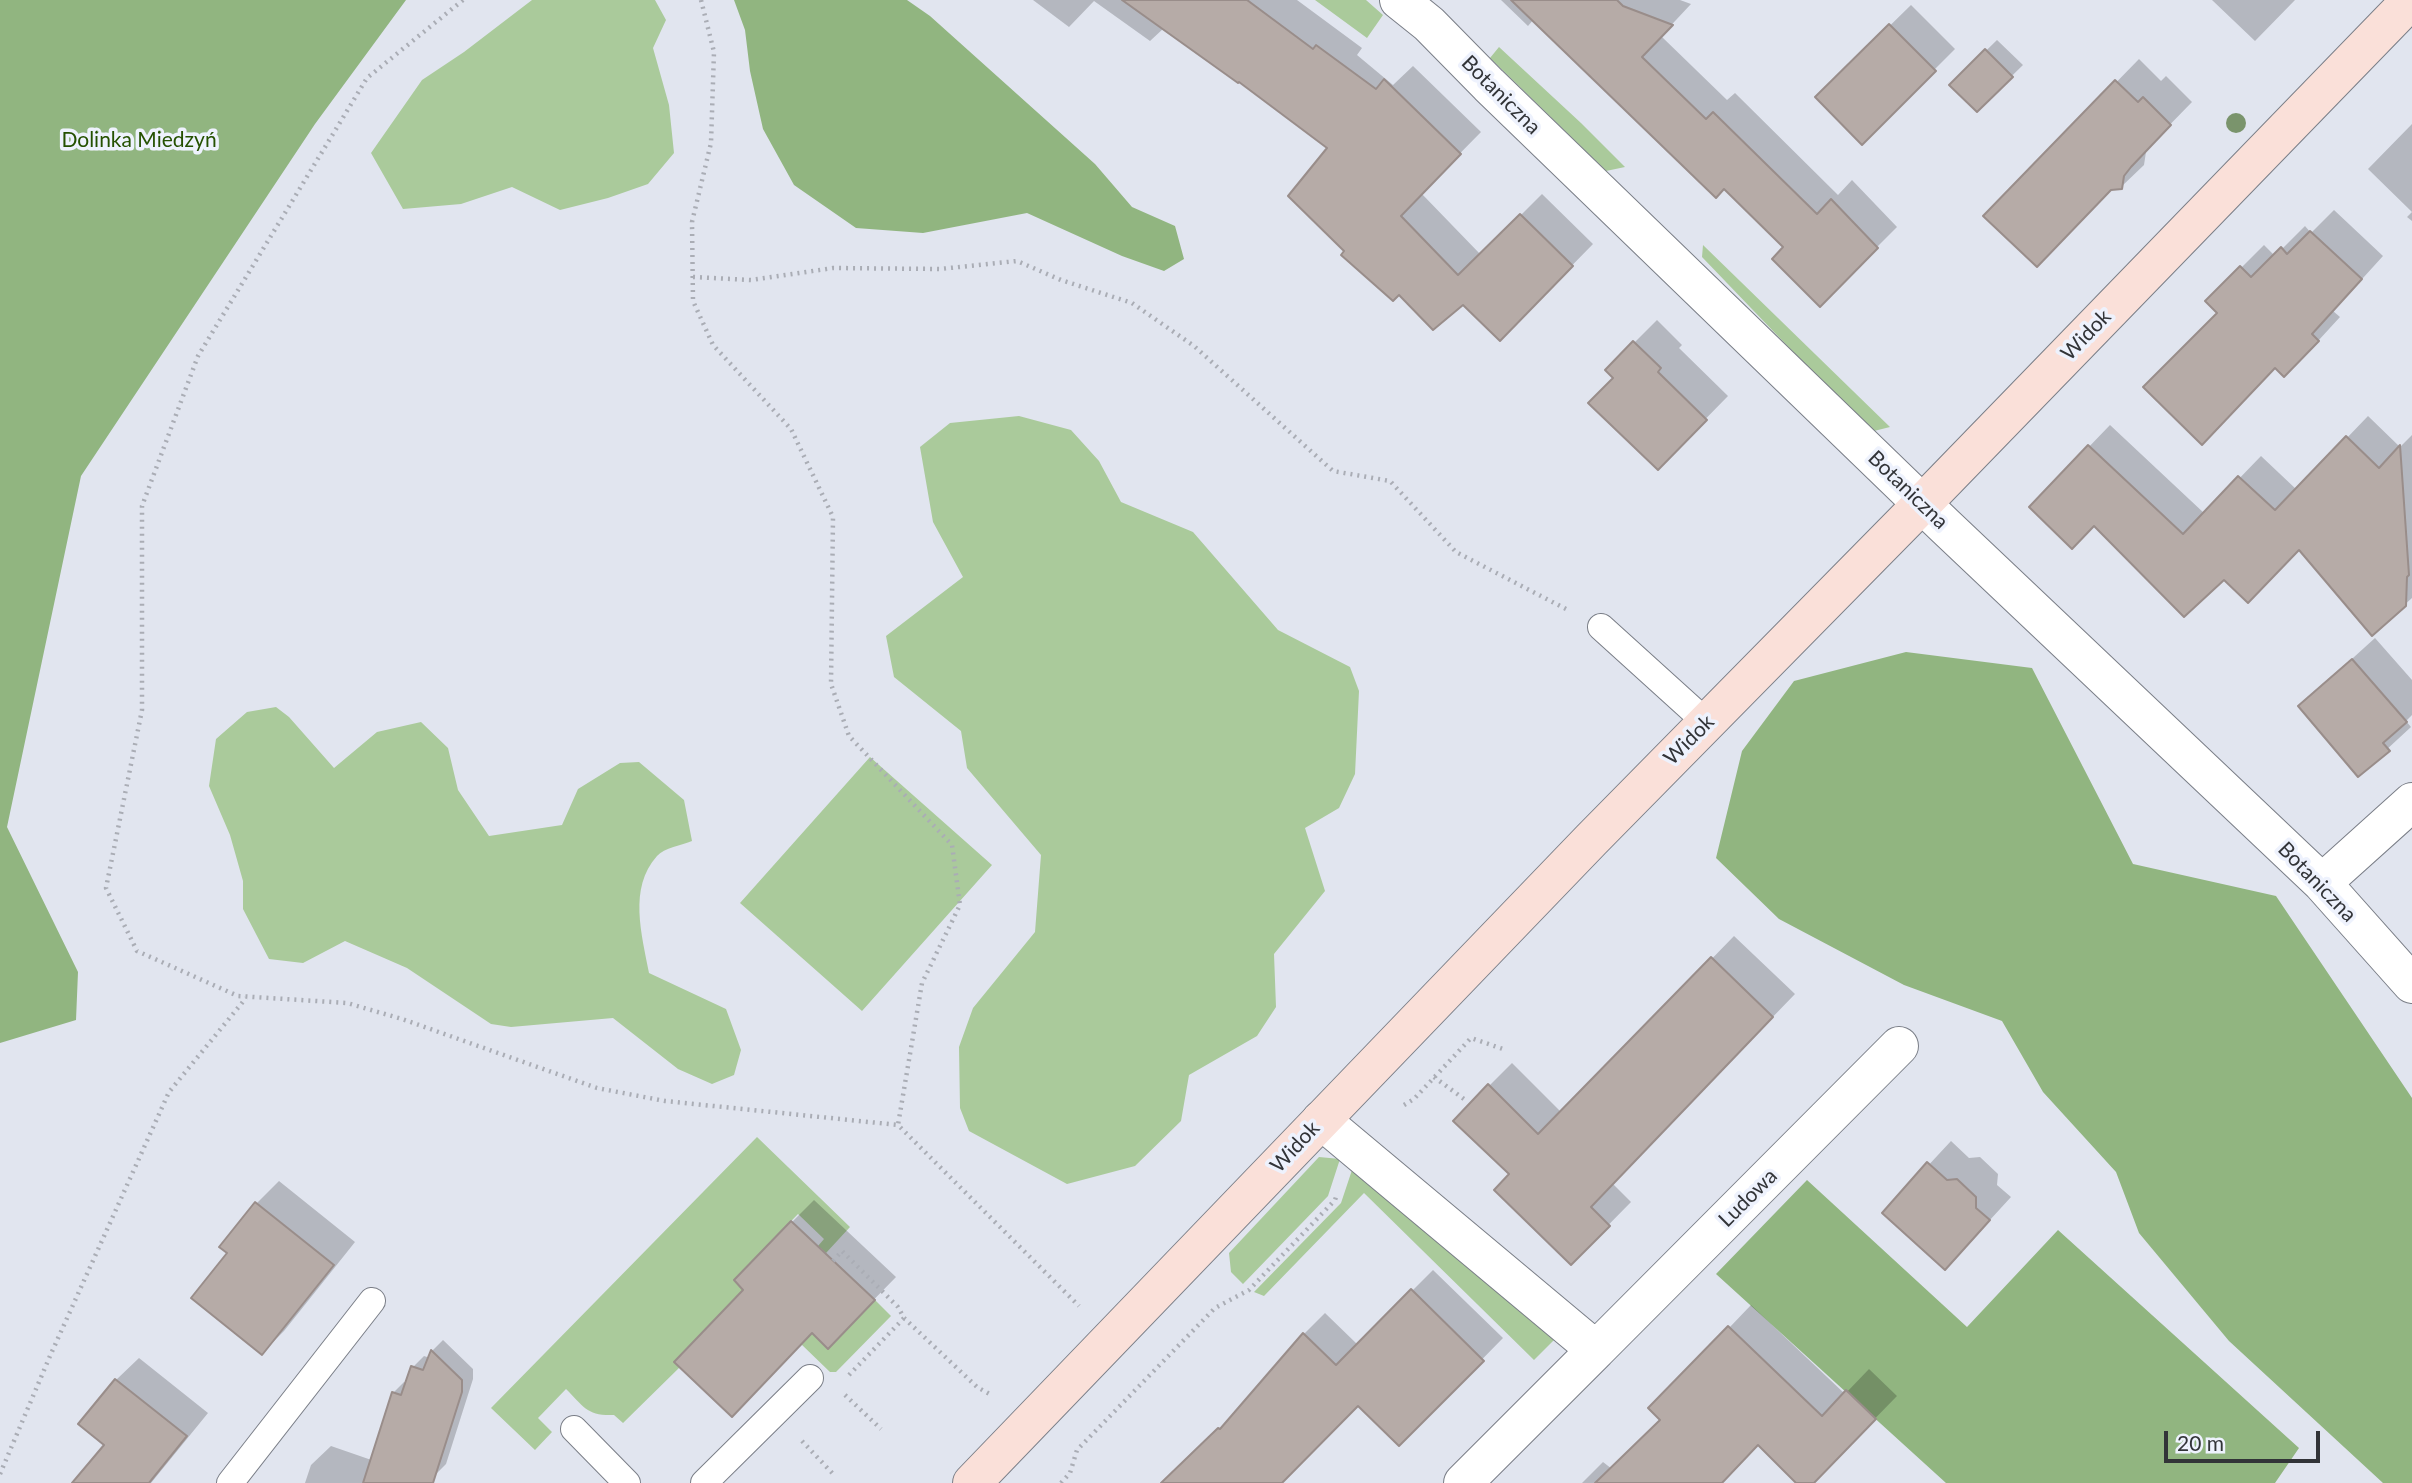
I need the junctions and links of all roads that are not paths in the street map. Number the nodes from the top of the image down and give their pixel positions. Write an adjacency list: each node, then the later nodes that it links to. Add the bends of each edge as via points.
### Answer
1 (1399, 0): 3 (street, Botaniczna)
2 (2411, 0): 3 (street, Widok)
3 (1922, 503): 5 (street, Widok); 7 (street, Botaniczna)
4 (1601, 628): 5 (lane)
5 (1707, 723): 10 (street, Widok)
6 (2412, 802): 7 (street)
7 (2322, 883): 8 (street, Botaniczna)
8 (2412, 984)
9 (1899, 1046): 12 (street, Ludowa)
10 (1321, 1120): 12 (street); 18 (street, Widok)
11 (372, 1301): 15 (lane)
12 (1596, 1350): 19 (street, Ludowa)
13 (810, 1378): 17 (lane)
14 (574, 1429): 16 (lane)
15 (230, 1483)
16 (627, 1483)
17 (704, 1483)
18 (972, 1483)
19 (1463, 1483)

